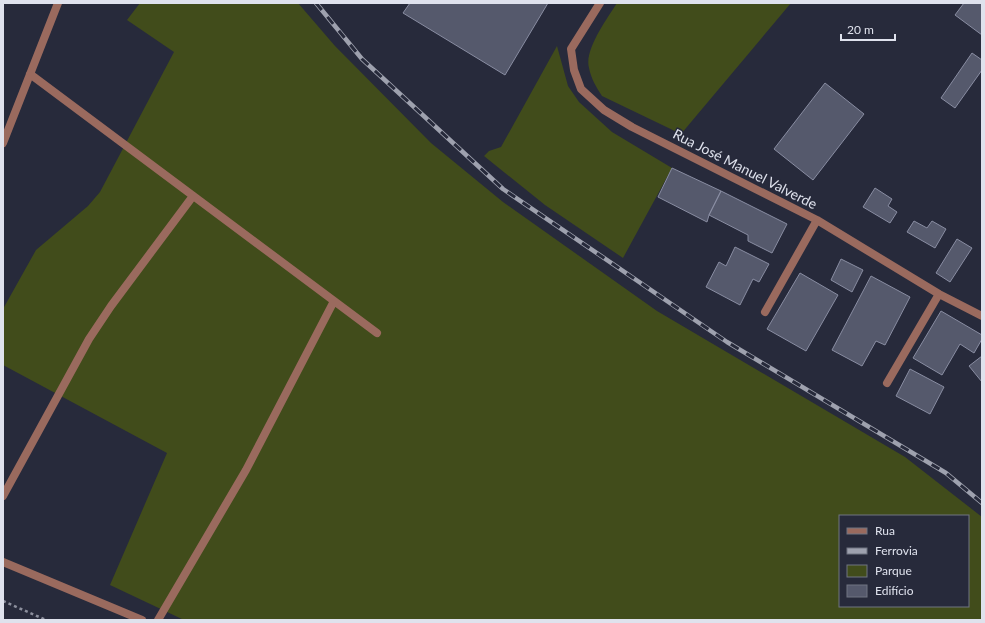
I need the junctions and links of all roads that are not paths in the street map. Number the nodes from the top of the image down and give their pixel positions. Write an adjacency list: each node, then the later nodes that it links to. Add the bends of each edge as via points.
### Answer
1 (58, 3): 3 (street)
2 (600, 3): 6 (street, Rua José Manuel Valverde, via 571,49 574,70 581,89 604,110 632,127)
3 (30, 74): 4 (street); 5 (street)
4 (3, 143)
5 (193, 196): 8 (street); 13 (street, via 89,339)
6 (817, 220): 7 (street, Rua José Manuel Valverde); 9 (street)
7 (939, 294): 10 (street, Rua José Manuel Valverde); 12 (street)
8 (334, 301): 11 (street); 16 (street, via 246,470)
9 (765, 312)
10 (982, 316)
11 (377, 333)
12 (887, 383)
13 (3, 496)
14 (3, 562): 15 (street)
15 (142, 620)
16 (158, 620)

